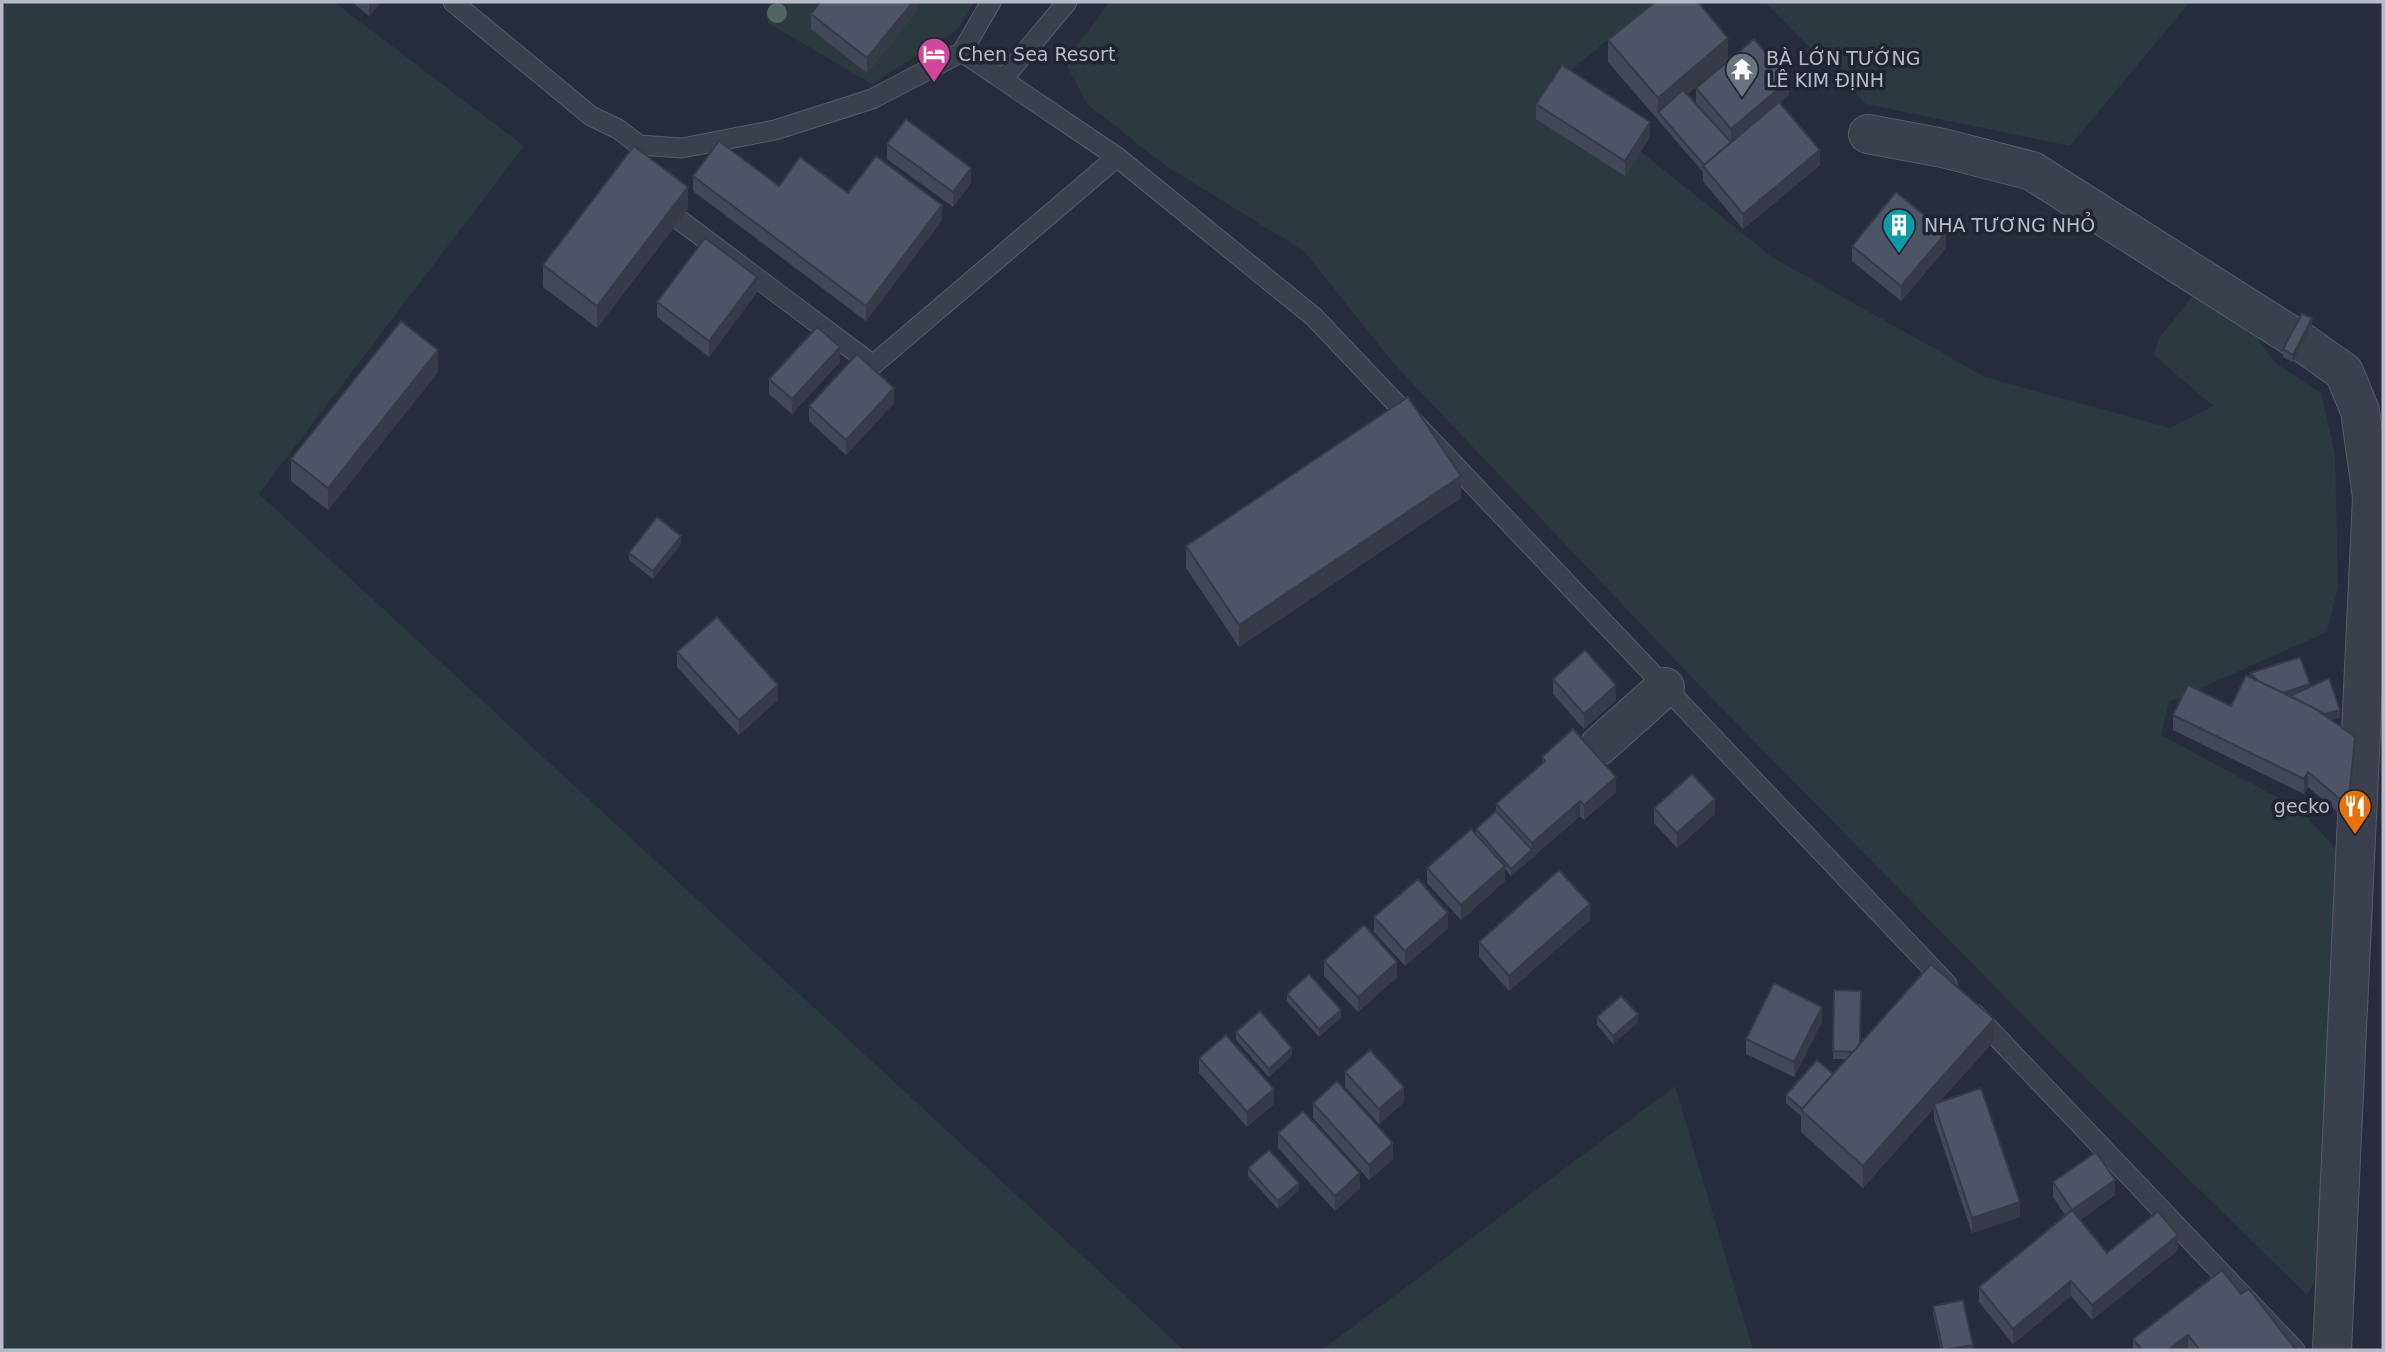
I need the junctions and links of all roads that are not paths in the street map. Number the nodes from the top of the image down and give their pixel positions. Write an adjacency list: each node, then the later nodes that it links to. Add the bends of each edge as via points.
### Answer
1 (453, 2): 4 (lane, via 591,116 639,145 682,148 775,130 872,99)
2 (991, 2): 4 (lane)
3 (1066, 2): 5 (lane)
4 (962, 52): 5 (lane)
5 (1003, 79): 7 (lane)
6 (1868, 134): 9 (street, via 2032,171 2344,372 2360,411 2372,497)
7 (1117, 157): 8 (lane, via 873,365); 10 (lane, via 1314,317)
8 (665, 209)
9 (2375, 624): 13 (street)
10 (1665, 687): 11 (street); 12 (lane)
11 (1600, 746)
12 (2295, 1350)
13 (2332, 1350)

